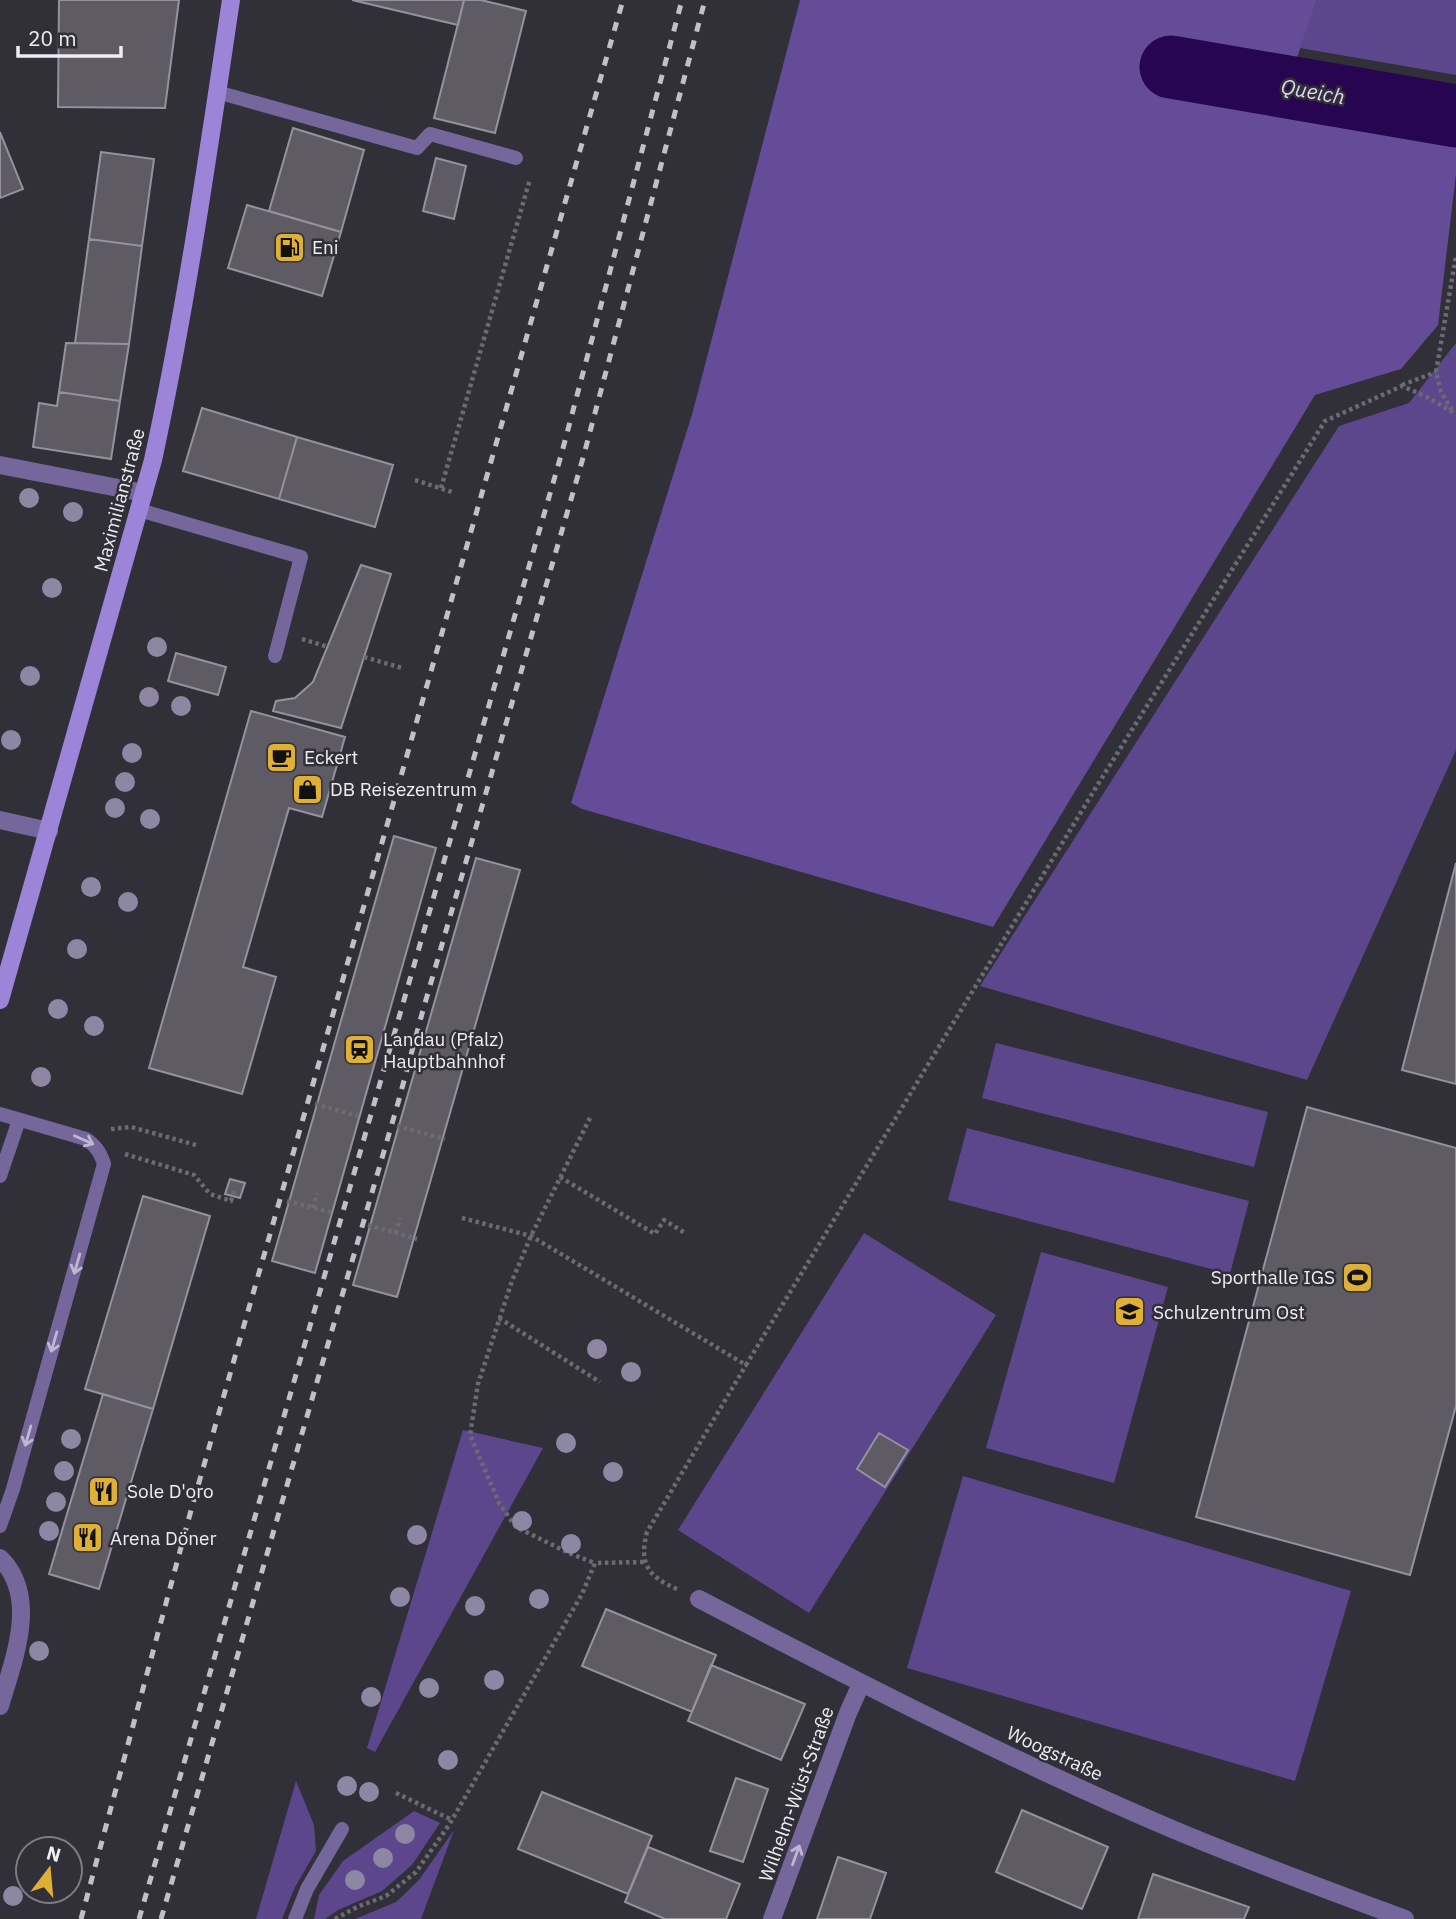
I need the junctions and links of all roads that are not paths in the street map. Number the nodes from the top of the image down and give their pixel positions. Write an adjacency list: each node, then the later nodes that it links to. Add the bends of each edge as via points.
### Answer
1 (231, 0): 2 (street, Maximilianstraße)
2 (217, 92): 3 (lane, via 416,148 430,134); 5 (street, Maximilianstraße, via 170,380)
3 (516, 158)
4 (0, 465): 5 (street)
5 (141, 501): 6 (lane, via 301,556); 8 (street, Maximilianstraße)
6 (275, 656)
7 (0, 820): 8 (street)
8 (49, 831): 9 (street, Maximilianstraße)
9 (0, 1000)
10 (0, 1114): 11 (lane)
11 (19, 1120): 12 (lane); 13 (lane, one-way to 13, via 86,1139 100,1152 104,1164)
12 (0, 1176)
13 (0, 1527)
14 (0, 1558): 17 (street, via 16,1578 21,1612 18,1644)
15 (698, 1599): 16 (street, Woogstraße)
16 (861, 1684): 20 (street, Wilhelm-Wüst-Straße, one-way to 16); 21 (street, Woogstraße, via 1172,1829)
17 (0, 1706)
18 (342, 1829): 19 (lane)
19 (295, 1919)
20 (772, 1919)
21 (1405, 1919)

